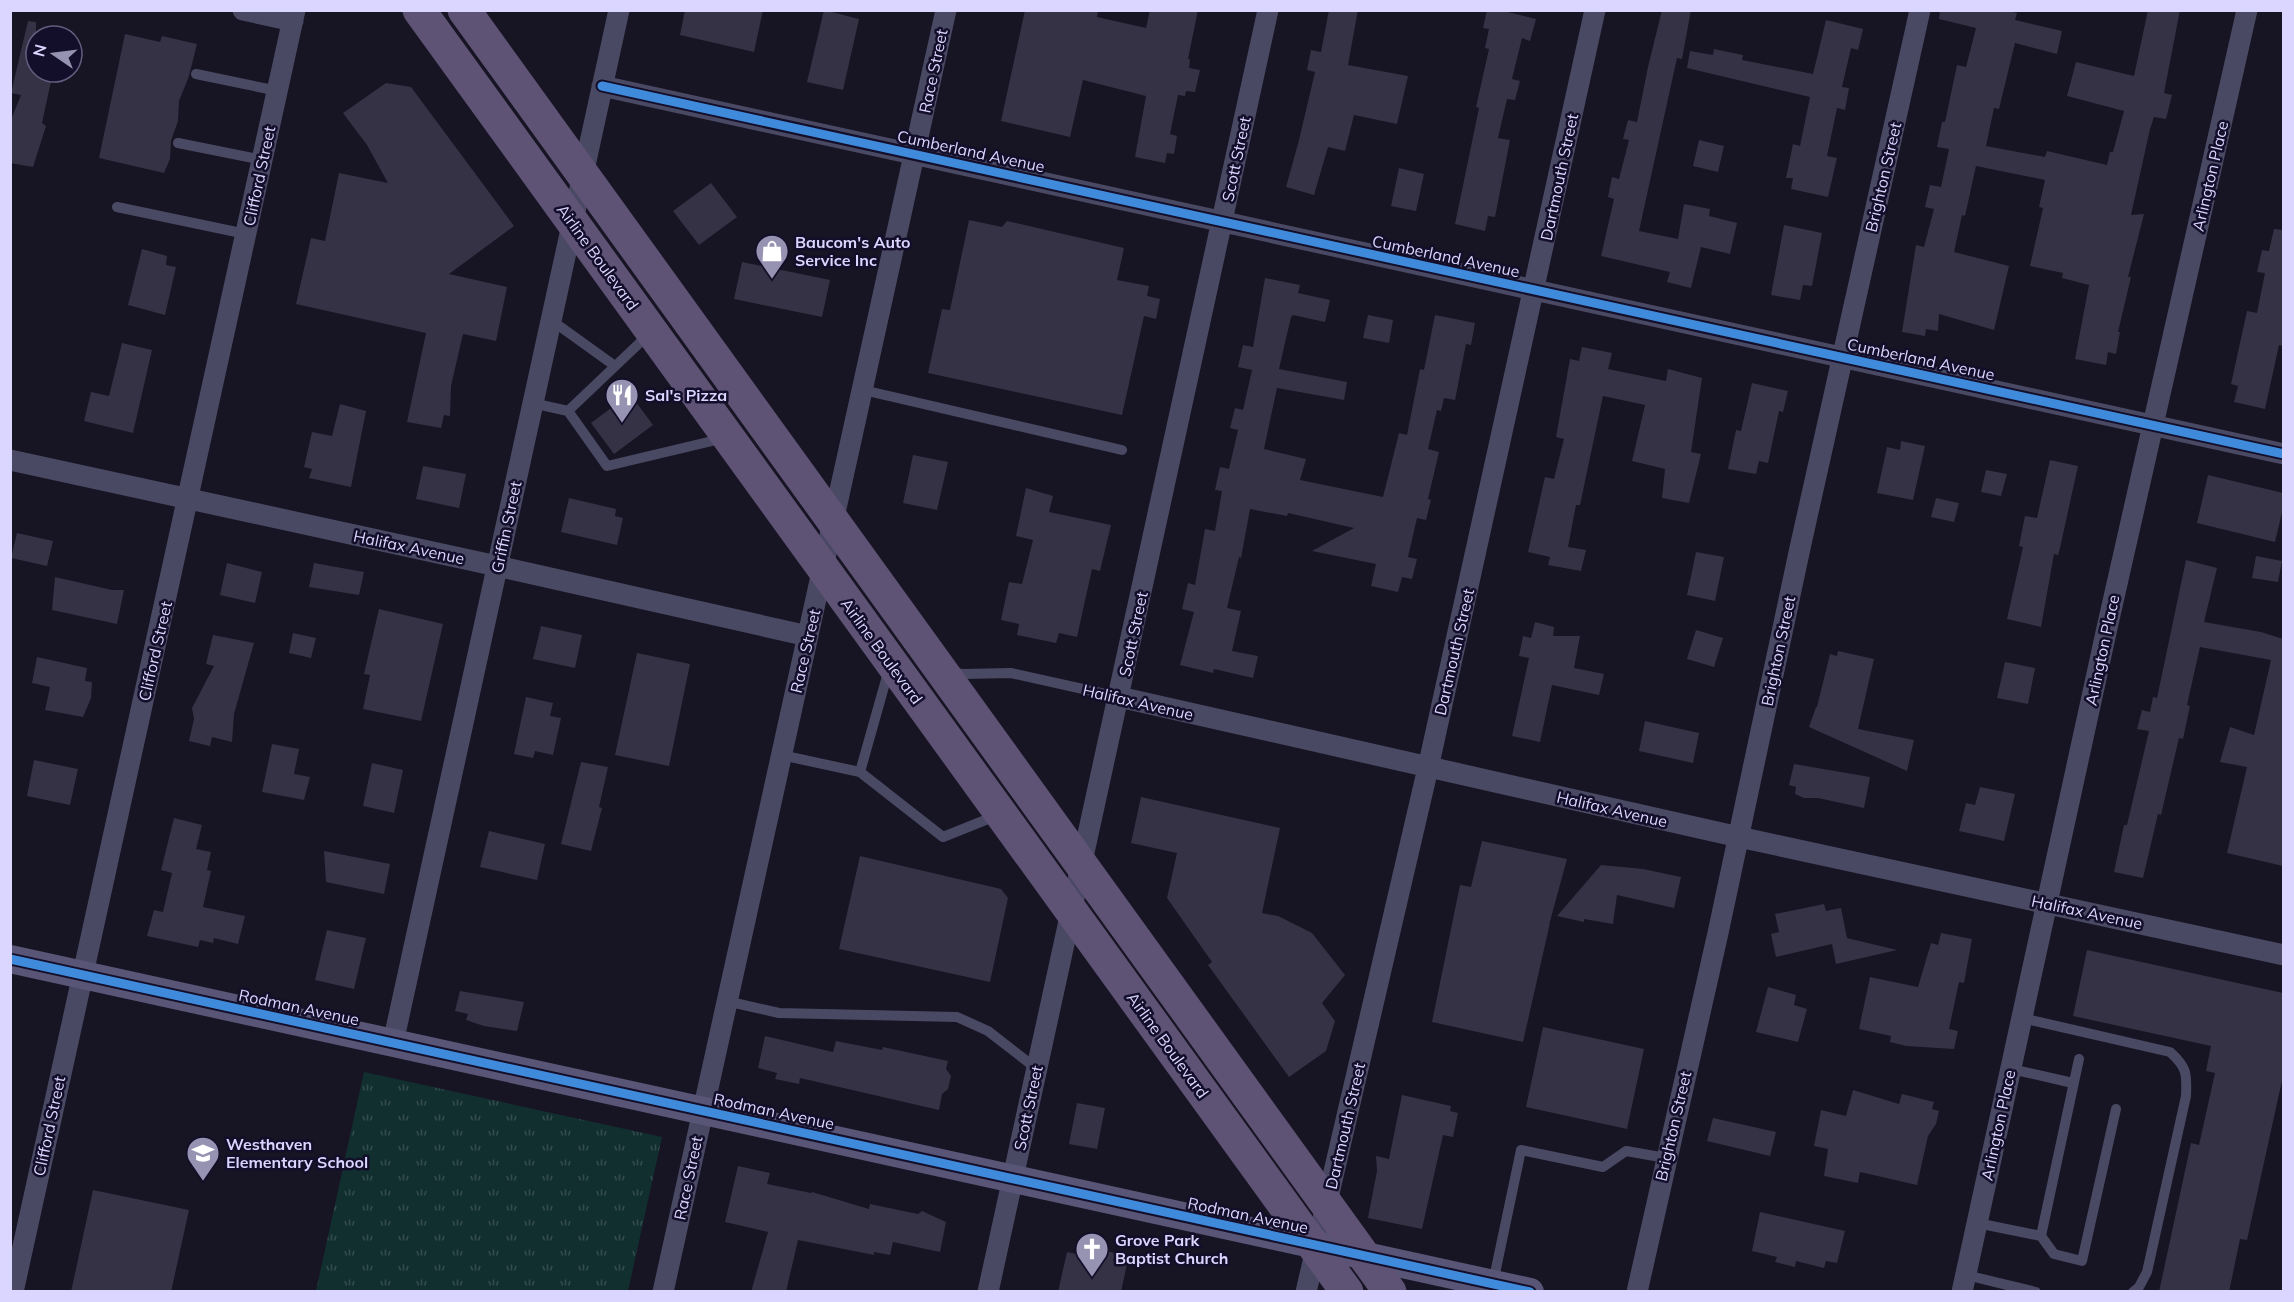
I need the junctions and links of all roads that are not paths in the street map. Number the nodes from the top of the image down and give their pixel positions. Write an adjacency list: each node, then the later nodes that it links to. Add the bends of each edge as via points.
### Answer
1 (243, 10): 10 (street)
2 (419, 10): 19 (main road, Airline Boulevard)
3 (464, 10): 17 (main road)
4 (619, 10): 12 (street, Griffin Street)
5 (946, 10): 15 (street, Race Street)
6 (1268, 10): 20 (street, Scott Street)
7 (1595, 10): 22 (street, Dartmouth Street)
8 (1920, 10): 25 (street, Brighton Street)
9 (2247, 10): 30 (street, Arlington Place)
10 (294, 16): 13 (street, Clifford Street)
11 (195, 75): 13 (lane)
12 (602, 86): 15 (street, Cumberland Avenue); 17 (street, Griffin Street)
13 (278, 91): 16 (street, Clifford Street)
14 (178, 143): 16 (lane)
15 (915, 154): 20 (street, Cumberland Avenue); 27 (street, Race Street)
16 (263, 159): 21 (street, Clifford Street)
17 (582, 174): 19 (street, Griffin Street); 36 (main road)
18 (117, 207): 21 (lane)
19 (572, 222): 23 (street, Griffin Street); 24 (main road, Airline Boulevard)
20 (1222, 222): 22 (street, Cumberland Avenue); 42 (street, Scott Street)
21 (246, 234): 35 (street, Clifford Street)
22 (1534, 291): 25 (street, Cumberland Avenue); 44 (street, Dartmouth Street)
23 (551, 320): 26 (lane); 28 (street, Griffin Street)
24 (651, 332): 26 (lane); 31 (main road, Airline Boulevard)
25 (1843, 357): 30 (street, Cumberland Avenue); 47 (street, Brighton Street)
26 (615, 366): 29 (lane)
27 (863, 390): 32 (lane); 36 (street, Race Street)
28 (532, 403): 29 (lane); 37 (street, Griffin Street)
29 (568, 411): 31 (lane, via 607,466)
30 (2153, 424): 33 (street, Cumberland Avenue); 49 (street, Arlington Place)
31 (728, 438): 38 (main road, Airline Boulevard)
32 (1122, 450)
33 (2283, 454)
34 (10, 460): 35 (street, Halifax Avenue)
35 (188, 499): 37 (street, Halifax Avenue); 53 (street, Clifford Street)
36 (834, 522): 38 (street, Race Street); 41 (main road)
37 (497, 566): 39 (street, Halifax Avenue); 56 (street, Griffin Street)
38 (823, 569): 39 (street, Race Street); 40 (main road, Airline Boulevard)
39 (808, 636): 43 (street, Race Street)
40 (891, 663): 45 (lane); 46 (main road, Airline Boulevard)
41 (940, 671): 42 (lane, Halifax Avenue, via 1011,673); 48 (main road)
42 (1119, 697): 44 (street, Halifax Avenue); 48 (street, Scott Street)
43 (781, 755): 45 (lane); 54 (street, Race Street)
44 (1428, 768): 47 (street, Halifax Avenue); 65 (street, Dartmouth Street)
45 (860, 772): 46 (lane, via 943,837)
46 (1000, 814): 50 (main road, Airline Boulevard)
47 (1739, 837): 49 (street, Halifax Avenue); 63 (street, Brighton Street)
48 (1082, 867): 50 (street, Scott Street); 65 (main road)
49 (2047, 903): 51 (street, Halifax Avenue); 55 (street, Arlington Place)
50 (1072, 914): 58 (street, Scott Street); 68 (main road, Airline Boulevard)
51 (2283, 955)
52 (10, 959): 53 (street, Rodman Avenue)
53 (82, 975): 56 (street, Rodman Avenue); 72 (street, Clifford Street)
54 (726, 1001): 58 (lane, via 779,1013 957,1017 988,1031); 62 (street, Race Street)
55 (2022, 1018): 59 (street, Arlington Place); 81 (lane, via 2170,1053 2182,1062 2187,1076 2186,1096 2147,1272)
56 (393, 1043): 62 (street, Rodman Avenue)
57 (2079, 1059): 60 (lane)
58 (1037, 1069): 64 (street, Scott Street)
59 (2011, 1069): 60 (lane); 66 (street, Arlington Place)
60 (2073, 1083): 67 (lane)
61 (2116, 1109): 67 (lane, via 2082,1260 2054,1254)
62 (702, 1111): 64 (street, Rodman Avenue); 73 (street, Race Street)
63 (1666, 1158): 70 (lane, via 1626,1151 1603,1167 1521,1150); 79 (street, Brighton Street)
64 (1013, 1179): 68 (street, Rodman Avenue); 74 (street, Scott Street)
65 (1327, 1204): 68 (street, Dartmouth Street); 69 (main road)
66 (1977, 1223): 67 (lane); 71 (street, Arlington Place)
67 (2041, 1236)
68 (1315, 1245): 69 (street, Rodman Avenue); 75 (street, Dartmouth Street); 76 (main road, Airline Boulevard)
69 (1365, 1256): 70 (street, Rodman Avenue); 77 (main road)
70 (1493, 1283): 78 (street, Rodman Avenue)
71 (1964, 1283): 80 (lane)
72 (13, 1292)
73 (663, 1292)
74 (988, 1292)
75 (1306, 1292)
76 (1347, 1292)
77 (1390, 1292)
78 (1530, 1292)
79 (1636, 1292)
80 (2036, 1292)
81 (2133, 1292)

